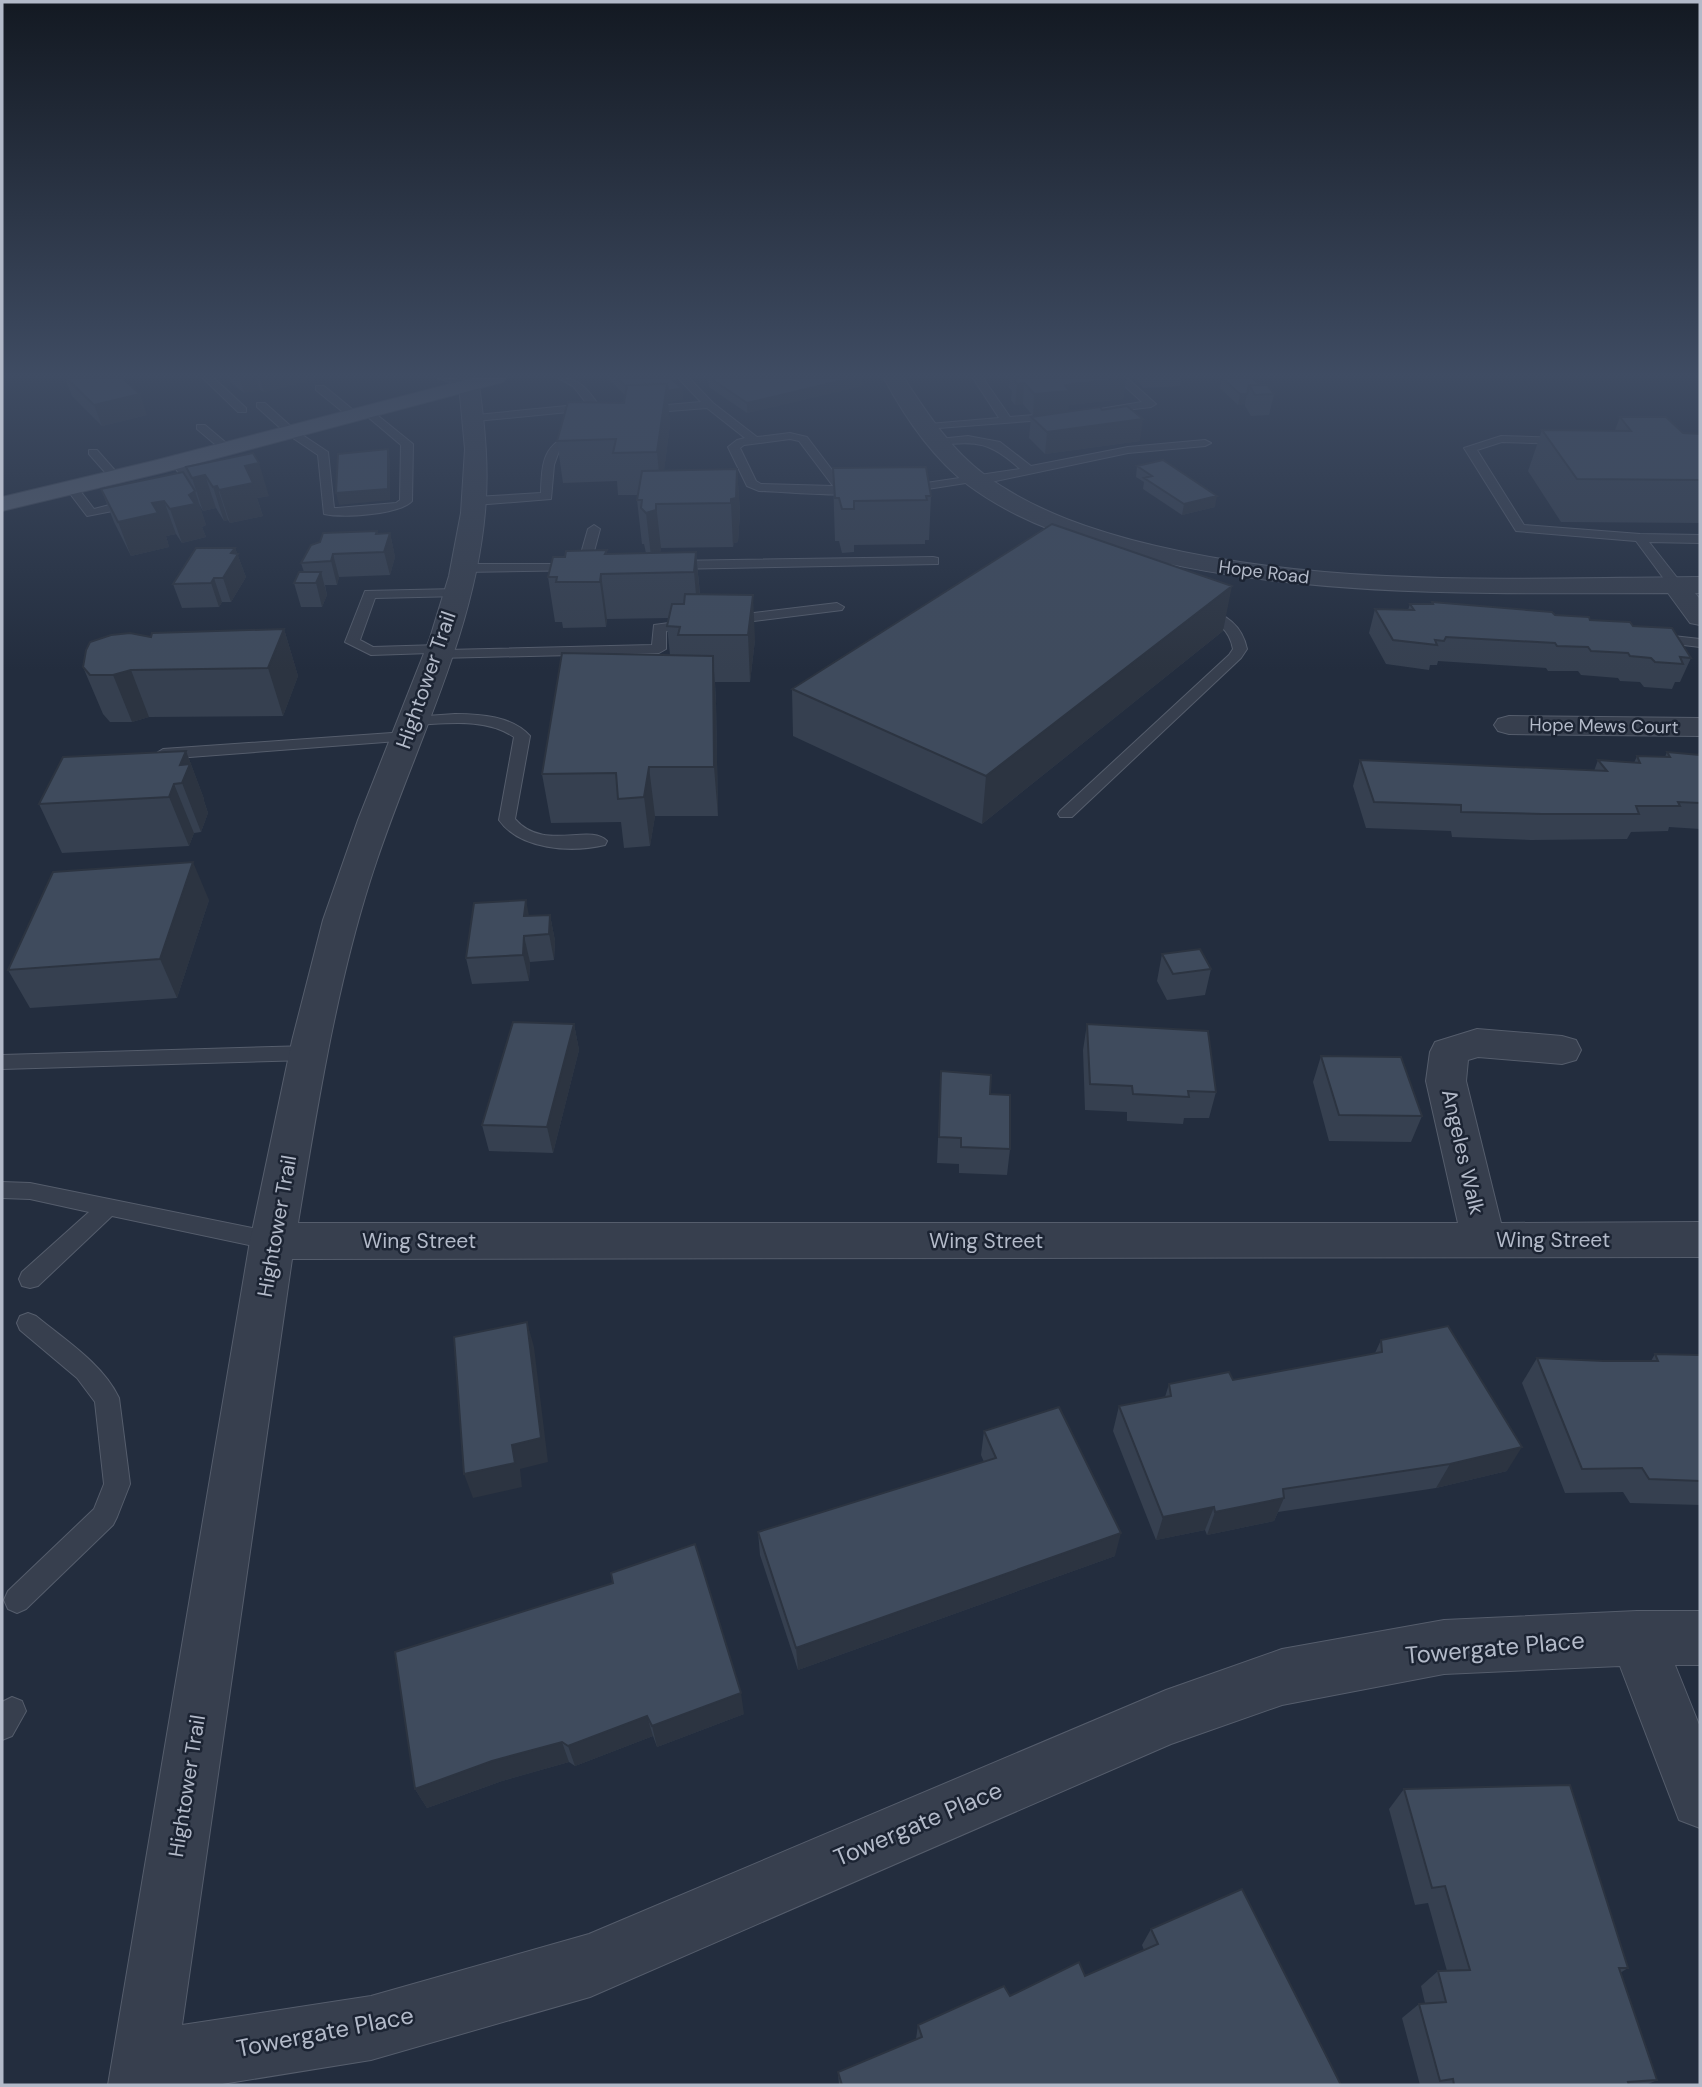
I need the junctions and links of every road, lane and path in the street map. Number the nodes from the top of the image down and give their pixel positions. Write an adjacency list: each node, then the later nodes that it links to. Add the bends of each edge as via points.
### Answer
1 (122, 475): 12 (main road)
2 (190, 475): 17 (lane, via 202,488)
3 (326, 475): 4 (lane, via 328,511 399,506 406,501)
4 (406, 475)
5 (474, 475): 20 (street, Hightower Trail)
6 (548, 475): 20 (lane, via 547,496)
7 (747, 475): 18 (lane, via 759,486)
8 (831, 475): 18 (lane)
9 (973, 475): 13 (street, Hope Road)
10 (994, 475): 13 (lane)
11 (1486, 475): 23 (lane, via 1520,528)
12 (115, 477): 14 (main road)
13 (976, 479): 15 (lane); 28 (street, Hope Road, via 1005,500 1092,545 1217,567 1386,583)
14 (71, 487): 19 (lane, via 91,513); 21 (main road)
15 (896, 490)
16 (870, 491): 18 (lane)
17 (182, 492)
18 (844, 492)
19 (143, 501)
20 (475, 501): 27 (street, Hightower Trail)
21 (2, 504)
22 (594, 529): 27 (lane, via 591,566)
23 (1640, 538): 24 (lane); 28 (lane)
24 (1700, 539)
25 (933, 561): 26 (lane)
26 (654, 565)
27 (460, 581): 34 (street, Hightower Trail); 34 (lane, via 370,594 352,642 371,651)
28 (1688, 584): 31 (street)
29 (1184, 606): 39 (lane, via 1223,619 1234,628 1240,649)
30 (837, 607): 34 (lane, via 659,628 659,649)
31 (1700, 617)
32 (1645, 637): 33 (lane)
33 (1700, 643)
34 (438, 652): 37 (street, Hightower Trail)
35 (1509, 725): 36 (street, Hope Mews Court)
36 (1700, 727)
37 (409, 729): 38 (lane); 40 (lane, via 468,719 510,726 522,736 507,820 513,829 529,840); 42 (street, Hightower Trail, via 353,881)
38 (147, 755)
39 (1066, 814)
40 (598, 841)
41 (1562, 1050): 46 (street, Angeles Walk, via 1477,1043 1449,1052 1446,1081)
42 (309, 1053): 43 (lane); 48 (street, Hightower Trail)
43 (2, 1062)
44 (2, 1190): 45 (lane)
45 (108, 1207): 48 (lane); 49 (lane)
46 (1483, 1240): 47 (street, Wing Street); 48 (street, Wing Street)
47 (1700, 1240)
48 (272, 1241): 55 (street, Hightower Trail)
49 (30, 1279)
50 (29, 1323): 51 (lane, via 85,1371 107,1398 117,1484 104,1517)
51 (17, 1600)
52 (1637, 1637): 53 (street, Towergate Place); 54 (street); 55 (street, Towergate Place, via 1444,1647 1282,1677 1166,1718 590,1965 371,2028)
53 (1700, 1638)
54 (1700, 1798)
55 (142, 2075)

